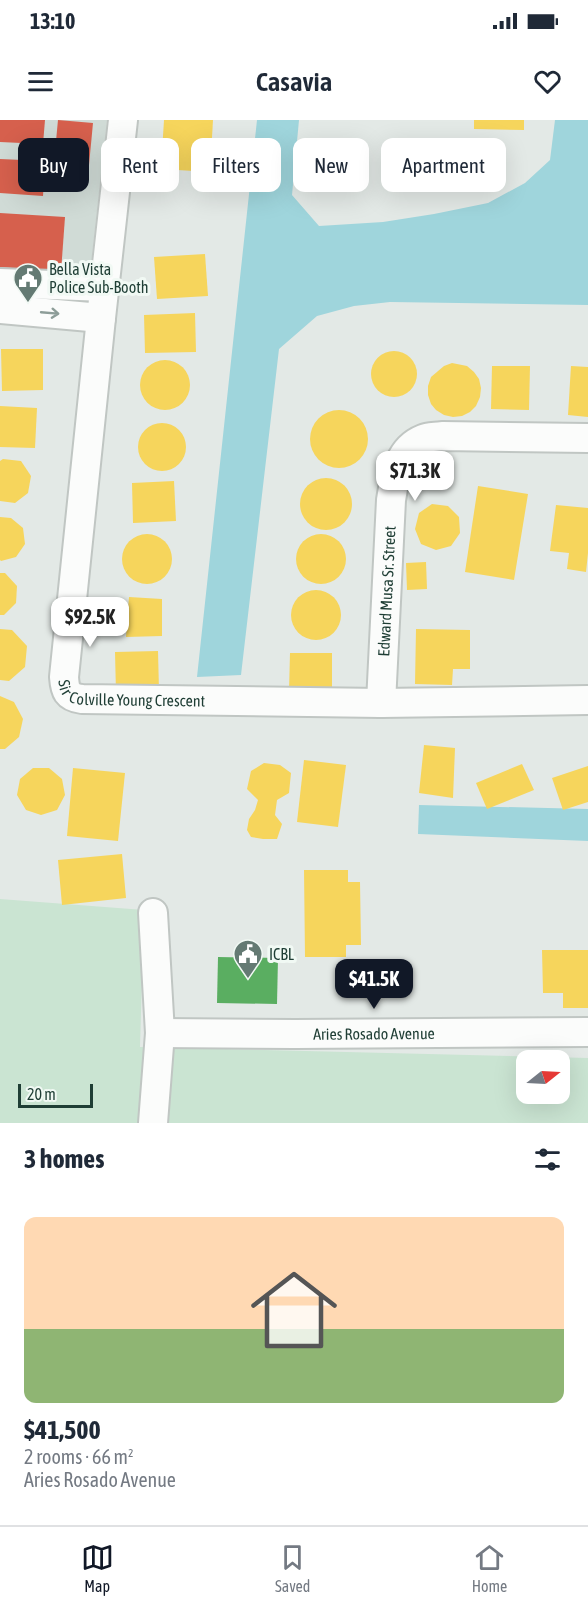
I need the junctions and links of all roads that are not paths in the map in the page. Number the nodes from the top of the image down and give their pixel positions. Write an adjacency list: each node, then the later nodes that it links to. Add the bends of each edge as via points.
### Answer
1 (123, 120): 3 (street, Sir Colville Young Crescent)
2 (0, 283): 3 (street)
3 (105, 287): 5 (street, Sir Colville Young Crescent)
4 (0, 309): 5 (street, one-way to 5)
5 (101, 318): 8 (street, Sir Colville Young Crescent, via 64,676 68,693 82,699)
6 (588, 438): 8 (street, Edward Musa Sr. Street, via 442,436 424,439 401,458 391,500)
7 (588, 700): 8 (street, Sir Colville Young Crescent)
8 (381, 703)
9 (153, 913): 11 (street)
10 (588, 1032): 11 (street, Aries Rosado Avenue)
11 (160, 1033): 12 (street)
12 (153, 1123)

